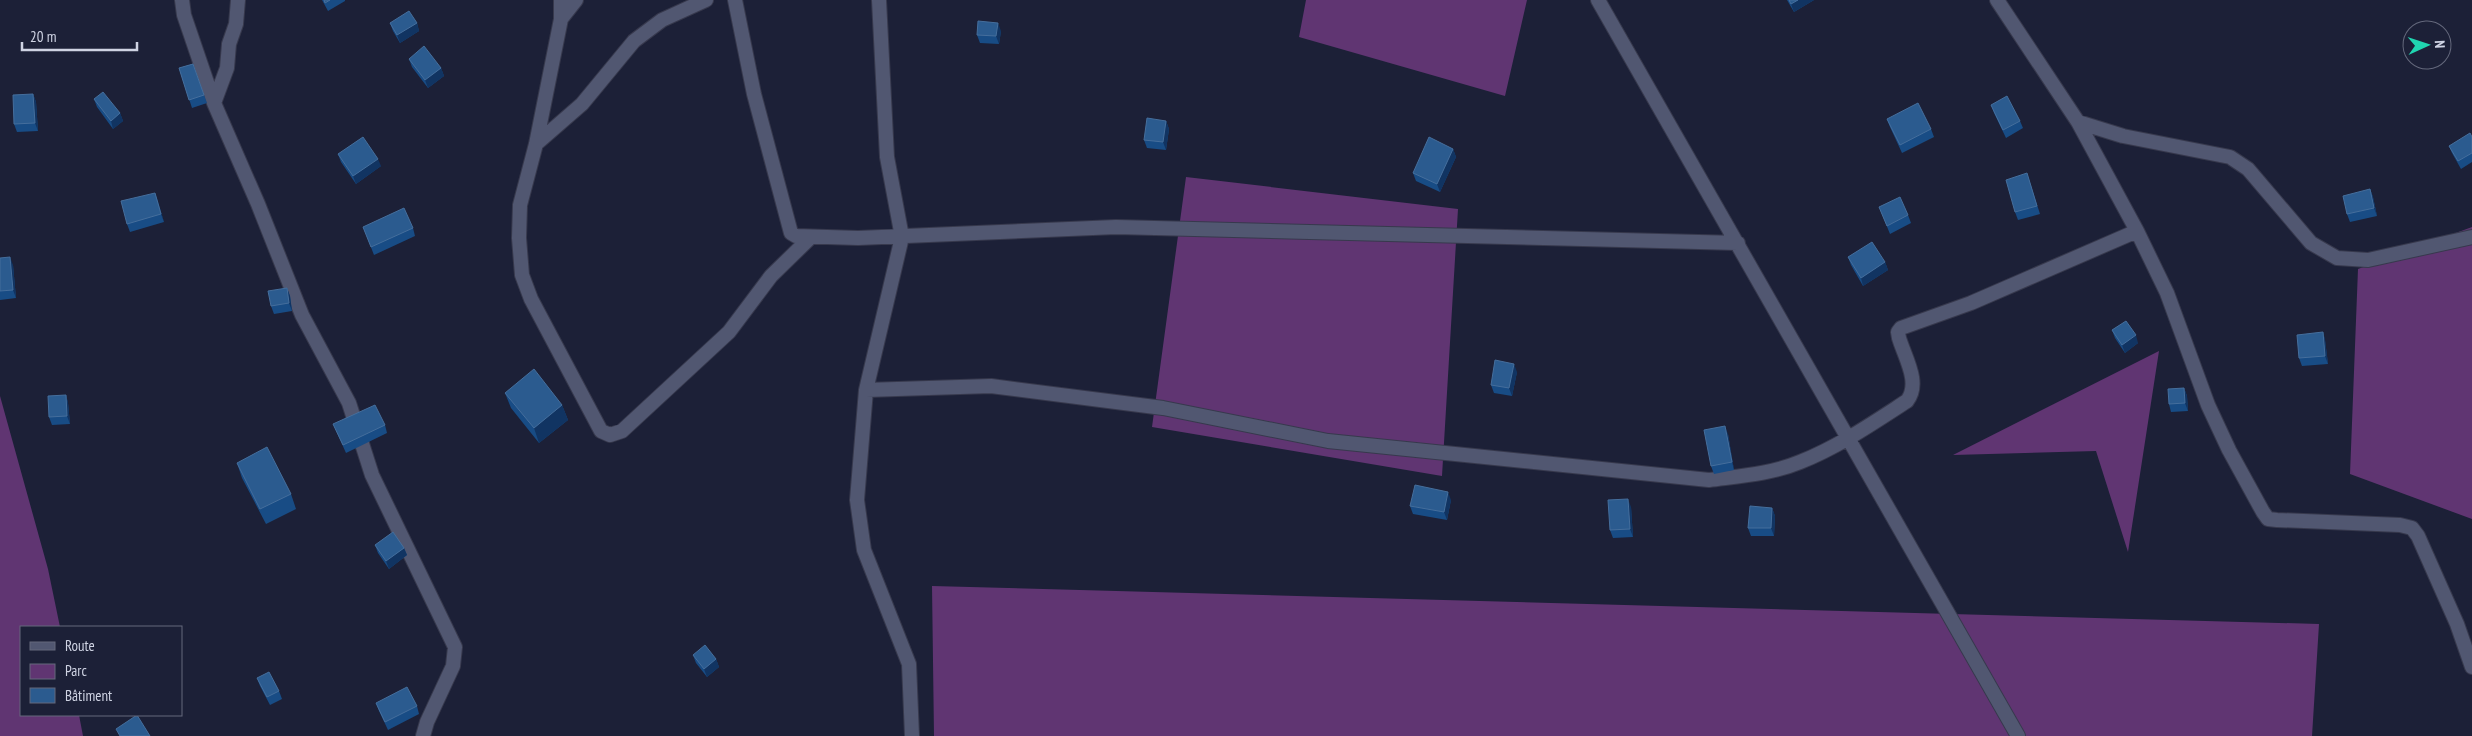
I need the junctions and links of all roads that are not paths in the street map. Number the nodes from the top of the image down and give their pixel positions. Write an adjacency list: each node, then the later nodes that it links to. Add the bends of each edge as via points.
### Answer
1 (182, 0): 11 (street)
2 (238, 0): 11 (street, via 226,68)
3 (561, 0): 10 (street)
4 (576, 0): 10 (street)
5 (706, 0): 13 (street, via 662,20 634,41 582,104)
6 (735, 0): 15 (street, via 754,94 792,233)
7 (879, 0): 16 (street, via 886,157)
8 (1598, 0): 18 (street)
9 (1997, 0): 12 (street)
10 (561, 19): 13 (street)
11 (214, 104): 22 (street, via 302,316 349,403 372,475 455,647 453,666)
12 (2078, 122): 14 (street); 17 (street, via 2123,136 2230,157 2248,169 2311,243 2336,258 2368,260)
13 (536, 144): 15 (street, via 520,205 522,275 530,299 601,431 610,435 622,431 729,332 771,276)
14 (2137, 231): 20 (street, via 1971,303 1901,328 1899,338 1915,384 1913,393 1907,401); 21 (street, via 2167,293 2208,405 2268,519 2412,528 2457,624)
15 (811, 237): 16 (street)
16 (902, 237): 18 (street, via 1116,227); 19 (street)
17 (2472, 237)
18 (1738, 243): 20 (street)
19 (866, 390): 20 (street, via 990,386 1163,408 1328,440 1709,480 1759,474 1799,463); 23 (street, via 857,500 864,550 909,664)
20 (1848, 438): 24 (street)
21 (2472, 667)
22 (423, 736)
23 (912, 736)
24 (2018, 736)

